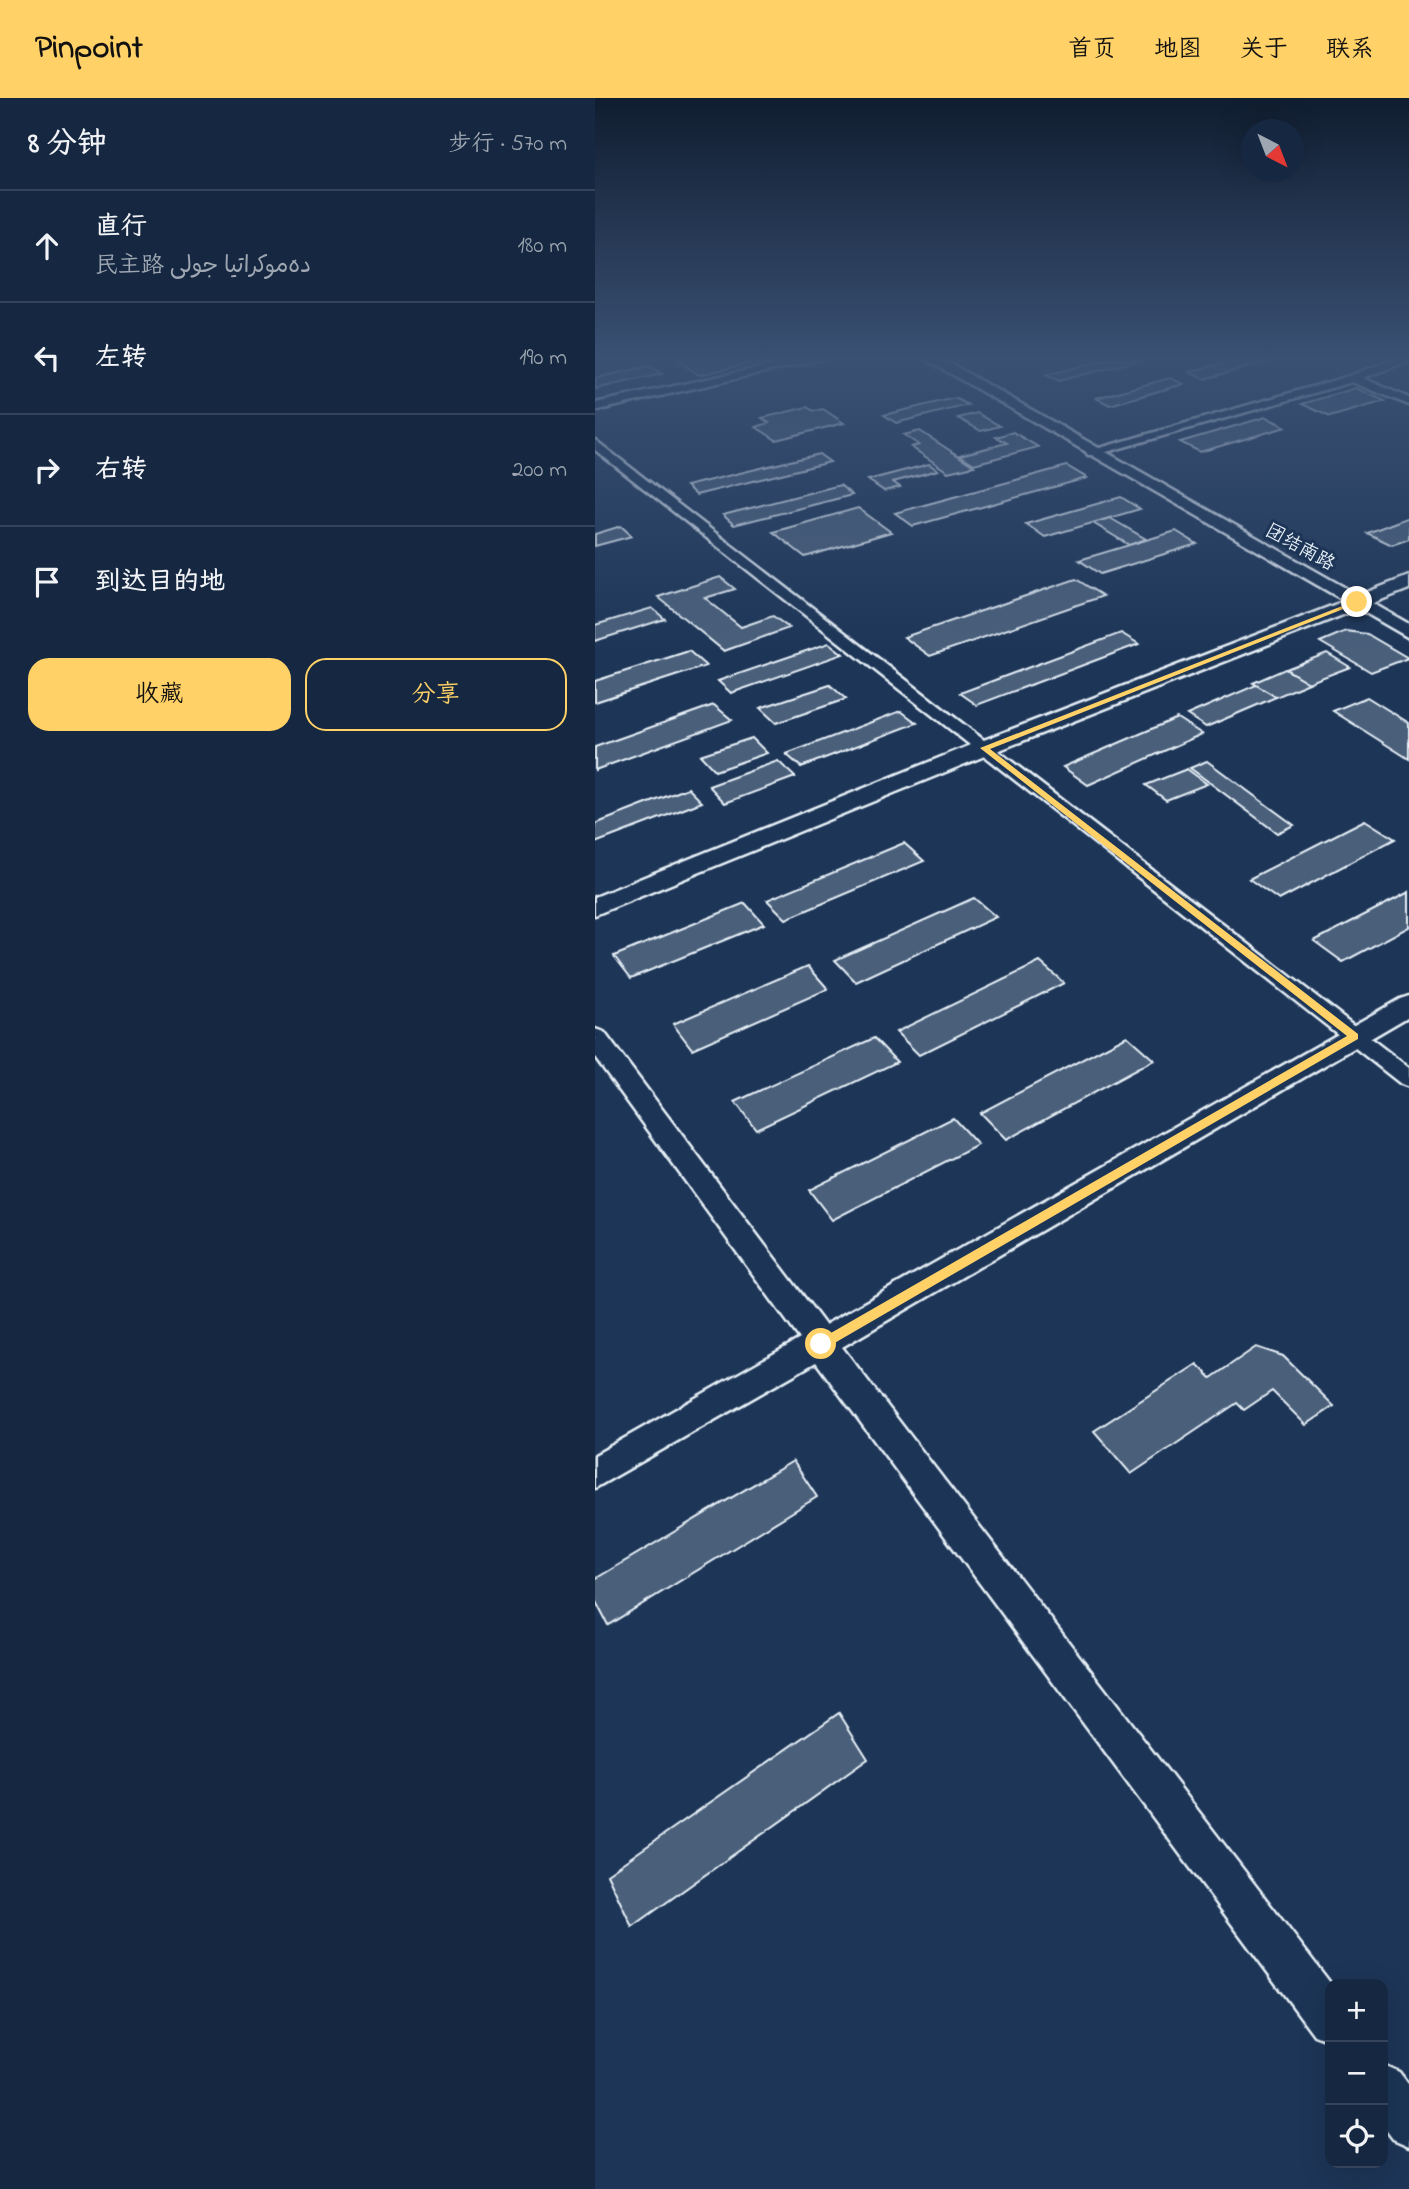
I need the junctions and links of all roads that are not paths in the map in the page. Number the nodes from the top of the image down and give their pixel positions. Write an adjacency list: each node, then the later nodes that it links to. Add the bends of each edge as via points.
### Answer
1 (611, 457): 6 (street)
2 (1100, 457): 4 (street, 团结南路)
3 (1409, 582): 4 (main road)
4 (1357, 602): 5 (street, 团结南路); 6 (main road)
5 (1409, 632)
6 (984, 748): 7 (main road); 9 (street)
7 (595, 907)
8 (1409, 1005): 9 (street)
9 (1354, 1036): 11 (street); 12 (street)
10 (595, 1038): 12 (street)
11 (1409, 1079)
12 (821, 1344): 13 (street); 14 (street)
13 (595, 1473)
14 (1325, 2012)
15 (1388, 2095): 16 (street)
16 (1409, 2123)

